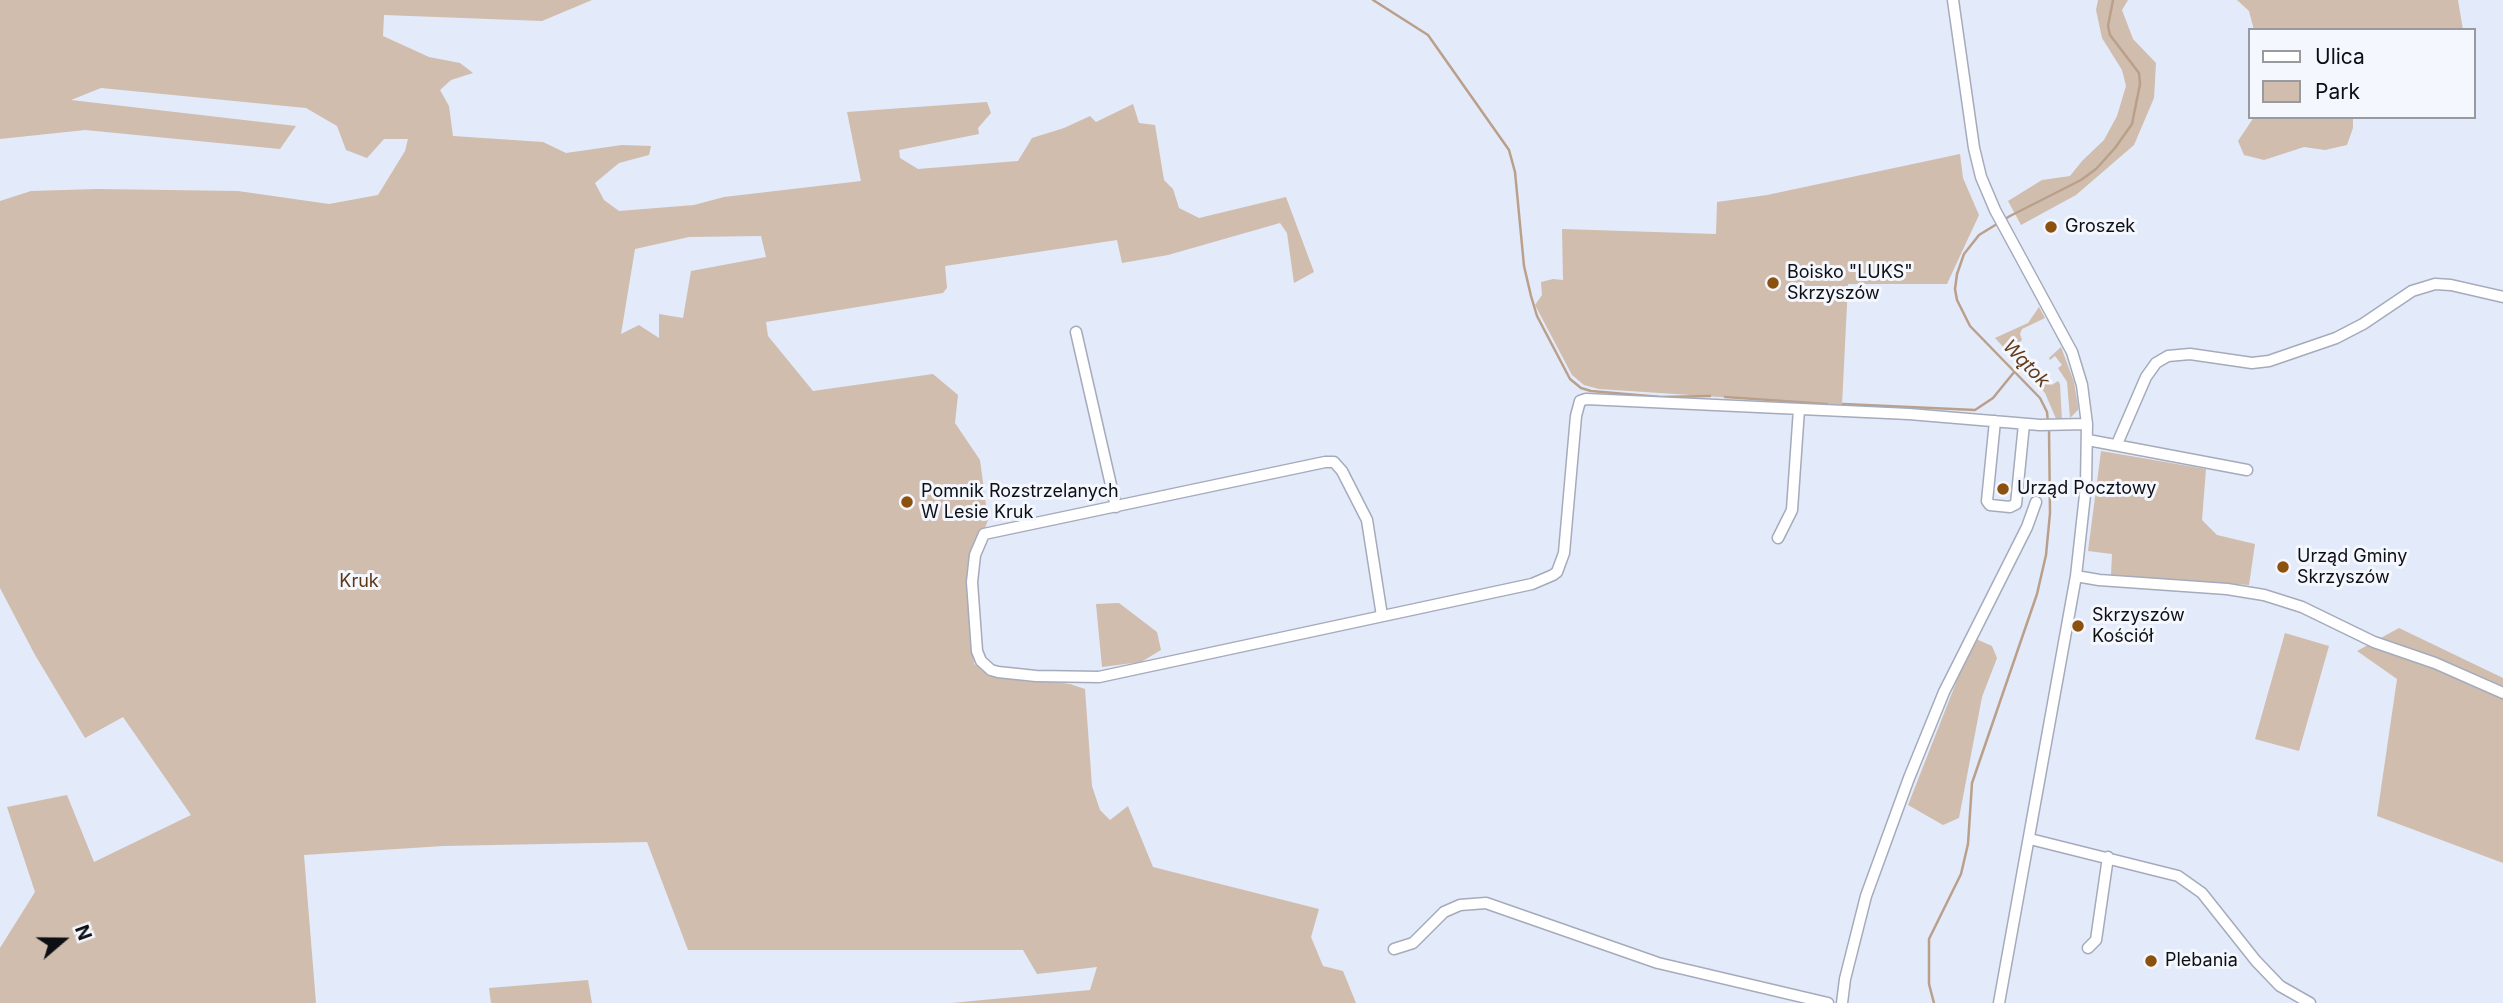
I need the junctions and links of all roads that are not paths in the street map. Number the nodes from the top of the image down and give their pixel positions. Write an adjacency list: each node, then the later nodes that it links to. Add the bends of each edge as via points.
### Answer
1 (1953, 0): 7 (street, via 1974,148 1984,186 2071,352 2082,385)
2 (2503, 297): 9 (street, via 2435,284 2412,291 2336,338 2269,361 2182,354 2160,359 2146,377)
3 (1076, 331): 12 (street)
4 (1799, 409): 5 (street); 13 (street, via 1792,510); 15 (street, via 1580,401 1564,553 1557,572 1532,584)
5 (1995, 421): 6 (street); 6 (street, via 1990,505 2016,504)
6 (2024, 424): 7 (street)
7 (2087, 424): 8 (street)
8 (2088, 440): 9 (street); 14 (street)
9 (2117, 444): 10 (street)
10 (2248, 470)
11 (2036, 502): 22 (street, via 1944,692 1909,778 1866,896)
12 (1116, 507): 15 (street, via 1334,462 1367,520); 15 (street, via 984,534 975,555 972,582 977,652 991,670 1037,677 1099,677)
13 (1778, 538)
14 (2076, 576): 16 (street, via 2263,595 2302,607 2374,642); 17 (street)
15 (1382, 616)
16 (2503, 694)
17 (2030, 839): 18 (street); 23 (street)
18 (2108, 857): 19 (street, via 2096,940); 24 (street, via 2178,876 2191,884 2280,986)
19 (2088, 948)
20 (1394, 949): 21 (street, via 1413,943 1444,912 1486,903 1658,963)
21 (1828, 1003)
22 (1842, 1003)
23 (1999, 1003)
24 (2310, 1003)

